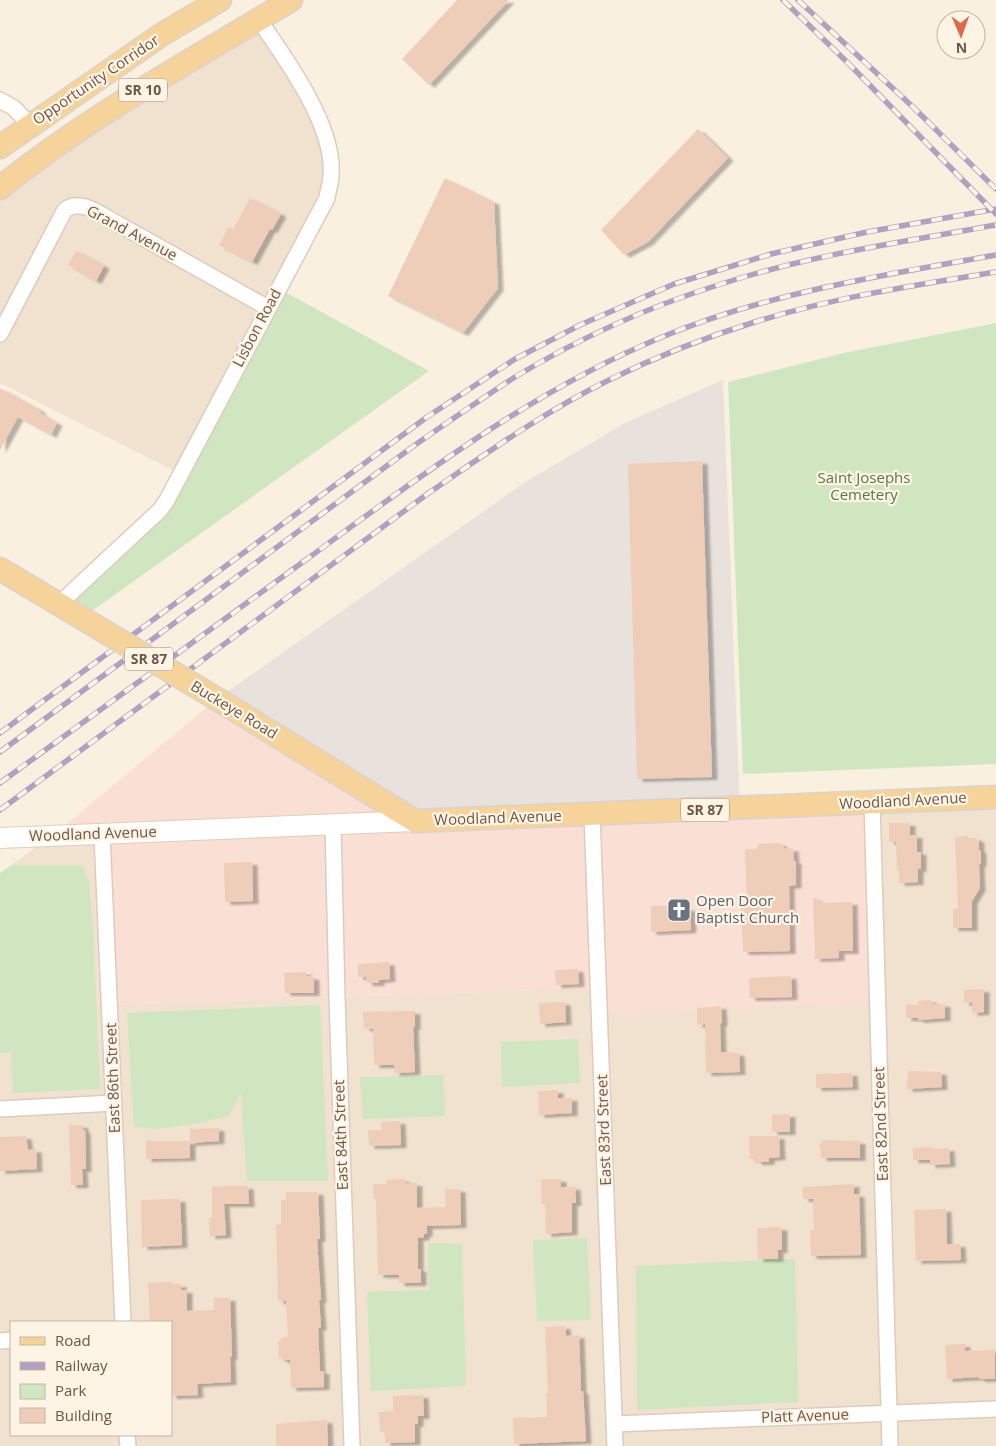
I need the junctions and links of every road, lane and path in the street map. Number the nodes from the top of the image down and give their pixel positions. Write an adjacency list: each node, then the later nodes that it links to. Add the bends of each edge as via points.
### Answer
1 (220, 0): 5 (main road, Opportunity Corridor / SR 10)
2 (291, 0): 3 (main road, SR 10)
3 (259, 20): 7 (main road, SR 10, via 101,116); 8 (street, Lisbon Road, via 316,111 329,153 331,174 327,198)
4 (0, 100): 5 (street, via 14,108)
5 (30, 125): 6 (main road, Opportunity Corridor / SR 10)
6 (0, 147)
7 (0, 188)
8 (268, 308): 9 (street, Grand Avenue, via 86,206 74,207 65,210); 11 (street, Lisbon Road, via 160,510)
9 (0, 334)
10 (0, 569): 11 (main road, Buckeye Road / SR 87)
11 (58, 604): 15 (main road, Buckeye Road / SR 87, bridge)
12 (996, 797): 13 (main road, Woodland Avenue / SR 87)
13 (872, 802): 14 (main road, Woodland Avenue / SR 87); 23 (street, East 82nd Street)
14 (592, 814): 15 (main road, Woodland Avenue / SR 87); 24 (street, East 83rd Street)
15 (415, 821): 16 (main road, Woodland Avenue)
16 (333, 824): 17 (main road, Woodland Avenue); 25 (street, East 84th Street)
17 (102, 834): 18 (main road, Woodland Avenue); 19 (street, East 86th Street)
18 (0, 838)
19 (114, 1104): 20 (street); 21 (street, East 86th Street)
20 (0, 1109)
21 (123, 1321)
22 (996, 1409): 23 (street, Platt Avenue)
23 (889, 1413): 24 (street, Platt Avenue); 27 (street, East 82nd Street)
24 (614, 1424): 26 (street, East 83rd Street)
25 (352, 1446)
26 (615, 1446)
27 (890, 1446)

